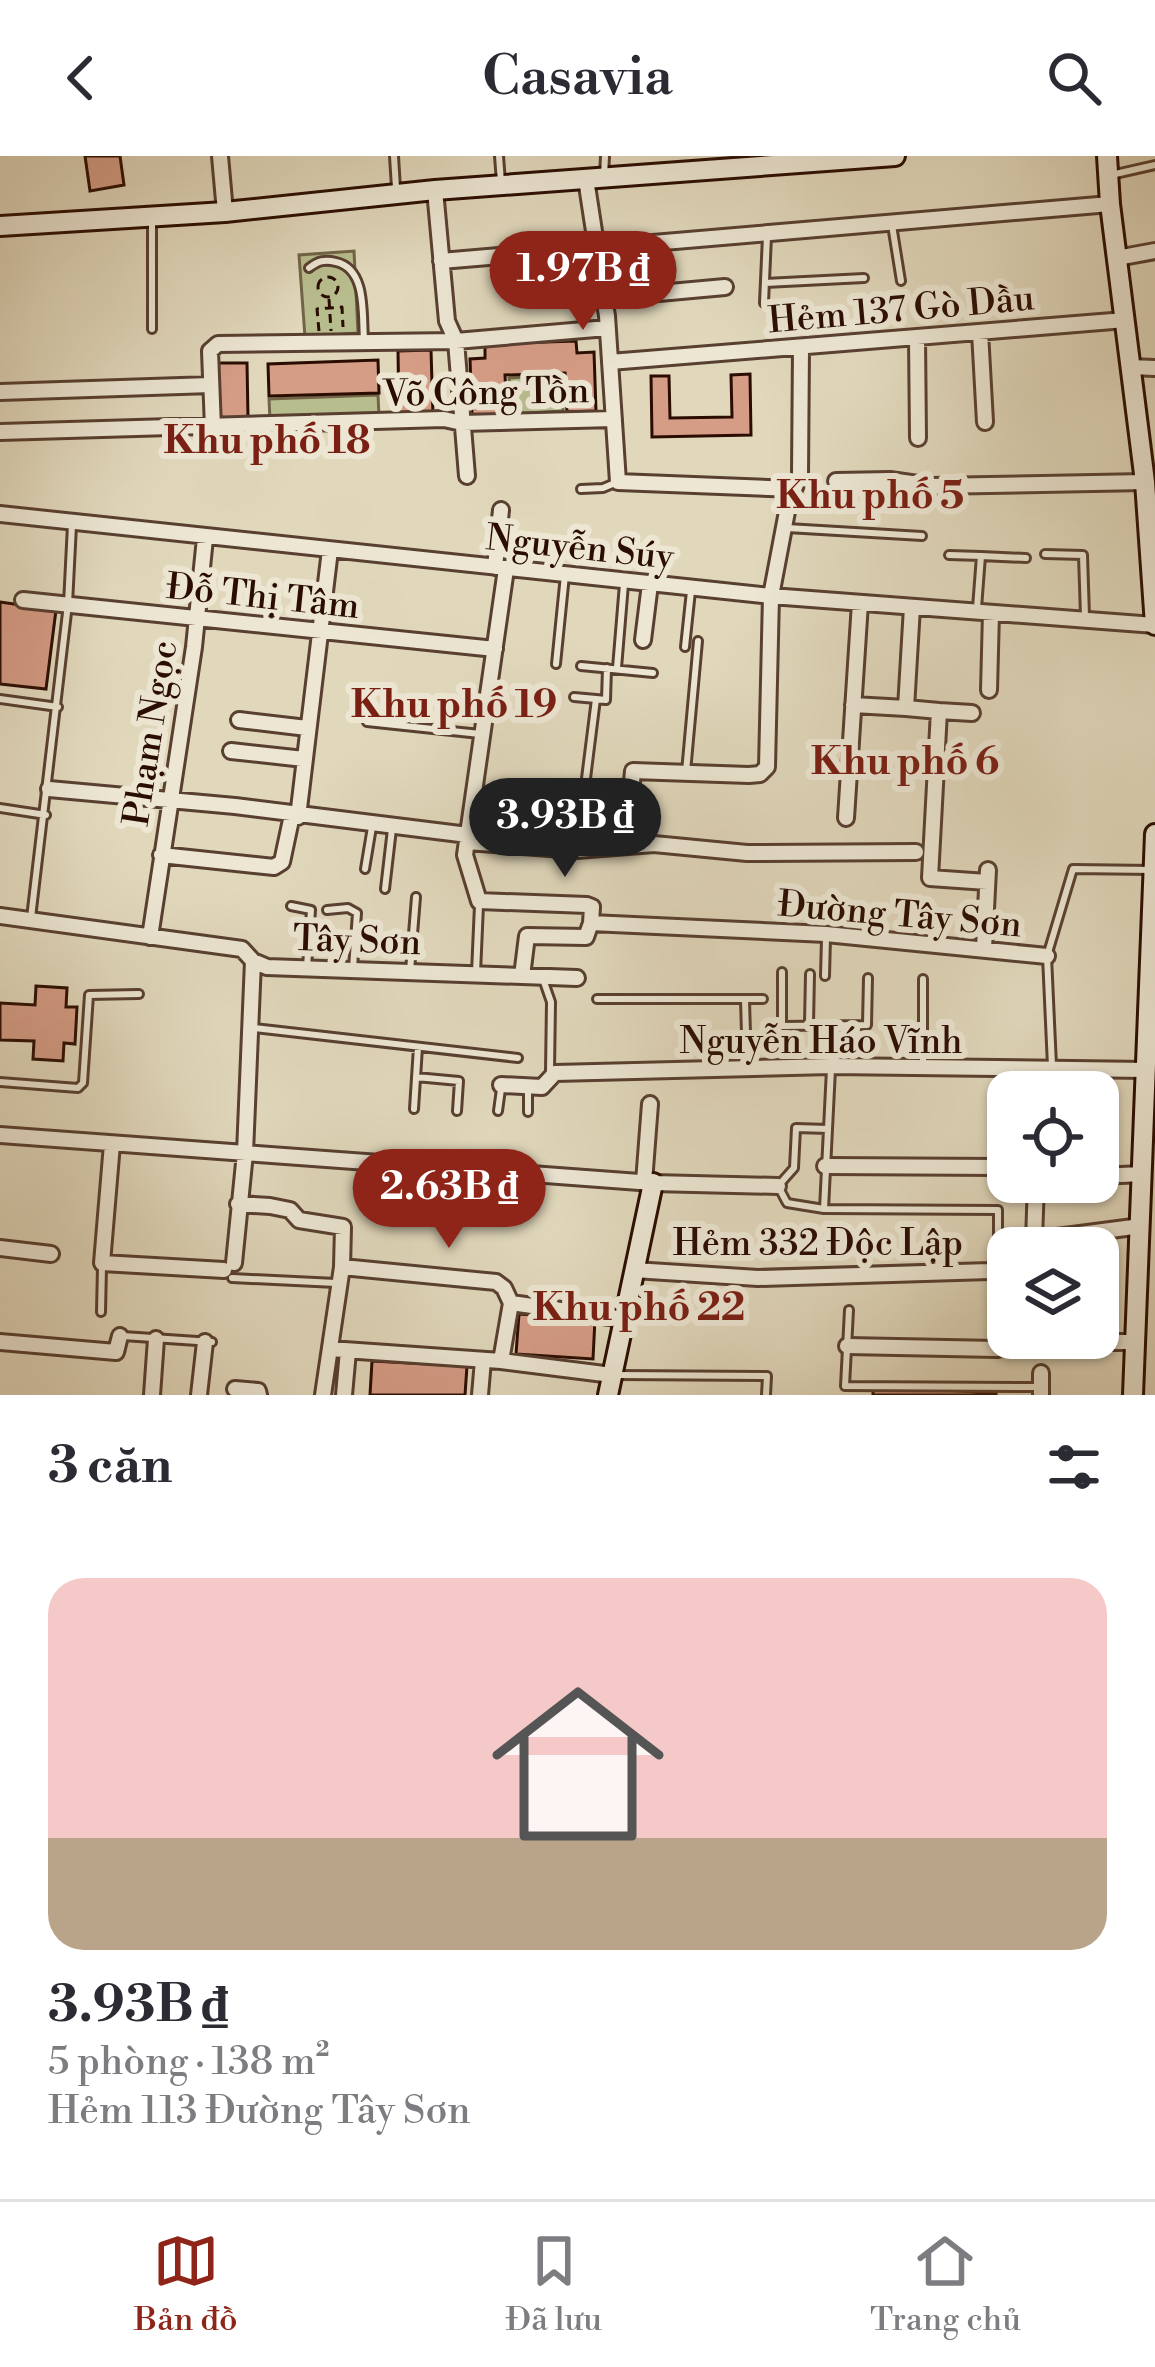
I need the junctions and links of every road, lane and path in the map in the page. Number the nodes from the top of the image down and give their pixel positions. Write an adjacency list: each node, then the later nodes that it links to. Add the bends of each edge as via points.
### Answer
1 (220, 156): 14 (street)
2 (394, 156): 12 (lane)
3 (499, 156): 10 (lane)
4 (605, 156): 9 (lane)
5 (895, 156): 6 (street)
6 (708, 163): 9 (street)
7 (1155, 165): 8 (lane)
8 (1107, 166): 13 (street)
9 (595, 178): 10 (street); 19 (street)
10 (501, 185): 11 (street)
11 (435, 190): 12 (street); 22 (street)
12 (396, 194): 14 (street)
13 (1110, 203): 16 (street); 21 (street)
14 (225, 212): 15 (street)
15 (152, 217): 17 (street); 34 (lane)
16 (891, 221): 18 (street); 25 (lane)
17 (0, 226)
18 (767, 232): 19 (street); 26 (lane)
19 (596, 246): 22 (street); 29 (street)
20 (1155, 251): 21 (street)
21 (1117, 258): 32 (street)
22 (441, 261): 39 (street)
23 (309, 268): 40 (lane, via 331,261 354,272)
24 (864, 278): 26 (lane)
25 (901, 281)
26 (765, 283): 30 (lane)
27 (725, 287): 29 (street)
28 (329, 297): 31 (path)
29 (604, 298): 33 (street)
30 (764, 303)
31 (330, 308): 35 (path, via 342,307); 36 (path, via 317,309); 41 (path)
32 (1125, 320): 37 (street, Hẻm 137 Gò Dầu); 44 (street)
33 (608, 328): 39 (street); 43 (street)
34 (152, 329)
35 (343, 329)
36 (319, 331)
37 (980, 332): 38 (street, Hẻm 137 Gò Dầu); 49 (street)
38 (916, 337): 42 (street, Hẻm 137 Gò Dầu); 53 (street)
39 (456, 341): 40 (street); 50 (street)
40 (365, 342): 41 (street)
41 (332, 343): 46 (street, via 218,344 210,351)
42 (801, 346): 43 (street, Hẻm 137 Gò Dầu); 59 (street)
43 (610, 362): 48 (street)
44 (1130, 368): 45 (street); 57 (street)
45 (1155, 368)
46 (211, 385): 47 (street); 51 (street)
47 (0, 392)
48 (614, 419): 50 (street, Võ Công Tồn); 56 (street)
49 (985, 422)
50 (463, 423): 51 (street, Võ Công Tồn); 54 (street)
51 (213, 428): 52 (street, Võ Công Tồn)
52 (0, 432)
53 (918, 438)
54 (467, 476)
55 (836, 481): 57 (street)
56 (618, 482): 58 (lane); 59 (street)
57 (1148, 486): 77 (street)
58 (581, 489)
59 (794, 489): 63 (street)
60 (501, 509): 71 (street)
61 (0, 514): 62 (street, Nguyễn Súy)
62 (72, 522): 65 (street, Nguyễn Súy); 80 (lane)
63 (784, 528): 64 (lane); 76 (street)
64 (922, 536)
65 (205, 538): 66 (street, Nguyễn Súy); 83 (street, Phạm Ngọc)
66 (330, 550): 71 (street, Nguyễn Súy); 86 (street)
67 (1045, 554): 84 (lane, via 1084,555)
68 (949, 555): 69 (lane)
69 (981, 556): 70 (lane); 82 (lane)
70 (1026, 558)
71 (500, 568): 72 (street, Nguyễn Súy); 90 (street)
72 (565, 575): 73 (street, Nguyễn Súy); 91 (lane)
73 (625, 581): 74 (street, Nguyễn Súy); 93 (lane)
74 (650, 584): 75 (street, Nguyễn Súy); 87 (street)
75 (692, 588): 76 (street, Nguyễn Súy); 89 (lane)
76 (771, 596): 79 (street, Nguyễn Súy); 110 (street, via 767,767 749,775)
77 (1154, 598): 85 (street)
78 (23, 600): 80 (street, Đỗ Thị Tâm)
79 (860, 603): 81 (street, Nguyễn Súy); 99 (street)
80 (68, 604): 83 (street, Đỗ Thị Tâm); 100 (lane)
81 (912, 607): 82 (street, Nguyễn Súy); 101 (street)
82 (984, 612): 84 (street, Nguyễn Súy); 95 (street)
83 (196, 618): 86 (street, Đỗ Thị Tâm); 112 (street, Phạm Ngọc)
84 (1085, 620): 85 (street, Nguyễn Súy)
85 (1155, 625)
86 (319, 634): 90 (street, Đỗ Thị Tâm); 106 (street)
87 (643, 640)
88 (698, 640): 110 (lane)
89 (685, 647)
90 (495, 649): 107 (street)
91 (556, 664)
92 (580, 666): 93 (lane)
93 (612, 668): 94 (lane); 98 (lane, via 606,700)
94 (653, 673)
95 (989, 690)
96 (574, 698): 98 (lane)
97 (0, 699): 100 (lane)
98 (596, 699): 125 (lane)
99 (853, 705): 101 (street); 119 (street)
100 (58, 706): 111 (lane)
101 (906, 708): 102 (street)
102 (939, 711): 103 (street); 140 (street, via 930,878 988,876)
103 (972, 713)
104 (239, 720): 106 (street)
105 (367, 722): 107 (lane)
106 (307, 728): 109 (street)
107 (484, 734): 115 (street)
108 (231, 751): 109 (street)
109 (304, 759): 117 (street)
110 (686, 772): 113 (street, via 633,771)
111 (49, 789): 112 (street); 116 (lane)
112 (170, 802): 117 (street); 127 (street, Phạm Ngọc)
113 (630, 804)
114 (0, 808): 116 (lane)
115 (472, 810): 118 (street); 123 (street)
116 (46, 815): 136 (lane)
117 (295, 816): 120 (street); 127 (street, via 274,867)
118 (532, 818)
119 (846, 818)
120 (372, 824): 121 (street); 128 (lane)
121 (393, 826): 123 (street); 130 (lane)
122 (1155, 833): 124 (street)
123 (467, 839): 125 (street); 132 (street)
124 (1155, 843): 129 (street)
125 (577, 850): 126 (street, via 654,844 747,853)
126 (916, 852)
127 (161, 855): 139 (street, Phạm Ngọc)
128 (365, 869)
129 (1154, 870): 141 (lane, Đường Tây Sơn, via 1073,869); 168 (street)
130 (386, 890)
131 (416, 897): 145 (lane)
132 (479, 901): 137 (street, via 587,905); 147 (lane)
133 (291, 906): 143 (lane, via 311,910)
134 (327, 910): 144 (lane, via 357,913)
135 (0, 916): 136 (street, Tây Sơn)
136 (31, 920): 139 (street, Tây Sơn)
137 (589, 930): 138 (street, Đường Tây Sơn); 149 (street, Đường Tây Sơn, via 527,936)
138 (826, 934): 140 (street, Đường Tây Sơn); 151 (lane)
139 (150, 937): 142 (street, Tây Sơn, via 242,949)
140 (984, 948): 141 (street, Đường Tây Sơn)
141 (1047, 956): 167 (lane)
142 (253, 961): 143 (street, Tây Sơn); 161 (street)
143 (308, 967): 144 (street, Tây Sơn)
144 (353, 968): 145 (street, Tây Sơn)
145 (410, 971): 147 (street, Tây Sơn)
146 (782, 972): 160 (lane, via 782,1026)
147 (476, 973): 149 (street, Tây Sơn)
148 (810, 974): 160 (lane)
149 (521, 976): 150 (street, Tây Sơn)
150 (541, 976): 153 (street, Tây Sơn); 170 (lane, via 551,1002)
151 (825, 976)
152 (868, 977): 159 (lane, via 867,1025)
153 (577, 978)
154 (923, 979): 166 (lane)
155 (140, 994): 171 (lane, via 89,995 78,1088)
156 (597, 999): 158 (lane)
157 (763, 999): 158 (lane)
158 (745, 1000): 164 (lane)
159 (836, 1025): 160 (lane); 165 (lane)
160 (809, 1026)
161 (250, 1028): 162 (lane); 182 (street)
162 (418, 1047): 163 (lane); 169 (lane)
163 (518, 1058)
164 (747, 1066): 165 (street, Nguyễn Háo Vĩnh); 170 (street, Nguyễn Háo Vĩnh, via 555,1073)
165 (833, 1067): 166 (street, Nguyễn Háo Vĩnh); 179 (lane)
166 (923, 1069): 167 (street, Nguyễn Háo Vĩnh)
167 (1052, 1070): 168 (street, Nguyễn Háo Vĩnh)
168 (1147, 1070): 184 (street)
169 (416, 1077): 175 (lane); 176 (lane, via 459,1081)
170 (550, 1080): 173 (street, Nguyễn Háo Vĩnh)
171 (0, 1082)
172 (501, 1085): 173 (street, Nguyễn Háo Vĩnh); 177 (lane)
173 (528, 1087): 178 (lane)
174 (650, 1103): 187 (street)
175 (414, 1109)
176 (458, 1111)
177 (498, 1112)
178 (528, 1112)
179 (828, 1129): 183 (lane); 188 (lane, via 796,1128 794,1168)
180 (0, 1136): 181 (street)
181 (112, 1144): 182 (street); 196 (street)
182 (245, 1153): 187 (street); 189 (street)
183 (825, 1166): 185 (street); 190 (lane)
184 (1143, 1174): 186 (street); 191 (street)
185 (987, 1175)
186 (1119, 1175)
187 (648, 1182): 188 (street); 198 (street)
188 (778, 1186): 190 (lane, via 787,1203)
189 (238, 1204): 197 (street); 200 (street, via 343,1226)
190 (824, 1209): 192 (lane, via 998,1210)
191 (1141, 1226): 193 (street); 205 (street)
192 (1000, 1227)
193 (1119, 1230)
194 (0, 1248): 195 (street)
195 (51, 1254)
196 (102, 1263): 197 (street); 203 (lane)
197 (230, 1270): 200 (lane)
198 (634, 1270): 199 (street, Hẻm 332 Độc Lập, via 758,1278); 204 (street)
199 (987, 1271)
200 (341, 1275): 201 (street, via 496,1282); 211 (street)
201 (511, 1304): 204 (street); 214 (street)
202 (849, 1310): 210 (lane)
203 (101, 1312)
204 (624, 1319): 215 (street)
205 (1143, 1330): 210 (street, via 997,1349); 228 (street)
206 (119, 1336): 207 (lane); 208 (street, via 116,1352)
207 (156, 1339): 209 (lane); 220 (street)
208 (0, 1342)
209 (209, 1342): 221 (street)
210 (847, 1346): 216 (lane, via 845,1386)
211 (329, 1349): 212 (street); 223 (street)
212 (348, 1351): 213 (street); 224 (street)
213 (483, 1360): 214 (street); 225 (street)
214 (501, 1361): 215 (street)
215 (610, 1385): 226 (lane, via 767,1376)
216 (867, 1385): 219 (lane); 227 (lane)
217 (1041, 1385): 219 (lane)
218 (235, 1389): 222 (street)
219 (998, 1391)
220 (152, 1395)
221 (199, 1395)
222 (259, 1395)
223 (323, 1395)
224 (344, 1395)
225 (480, 1395)
226 (766, 1395)
227 (866, 1395)
228 (1133, 1395)

